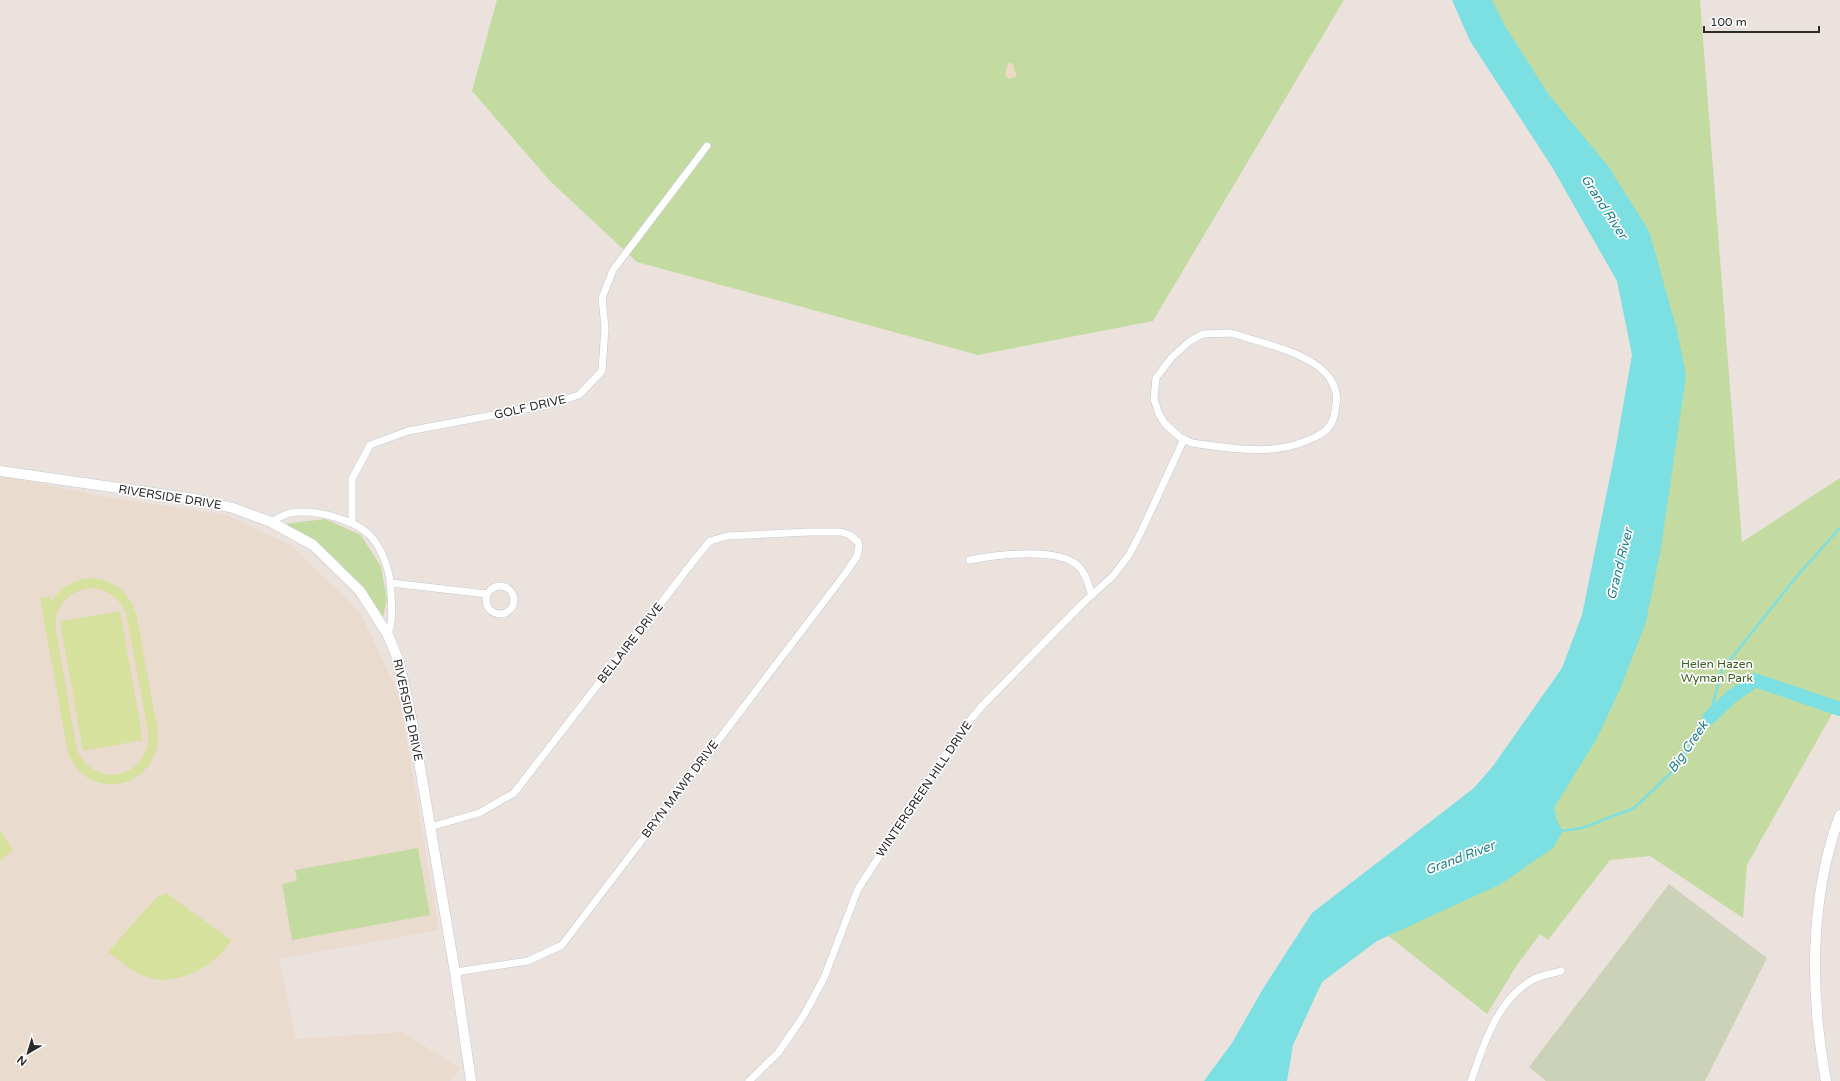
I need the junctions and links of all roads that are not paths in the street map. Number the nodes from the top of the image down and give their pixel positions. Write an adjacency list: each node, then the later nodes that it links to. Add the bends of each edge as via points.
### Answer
1 (707, 146): 5 (street, GOLF DRIVE, via 613,270 602,298 605,328 602,371 579,395 547,405 408,431 370,445 352,479)
2 (1184, 439): 2 (street, via 1165,424 1159,414 1154,399 1156,378 1180,349 1203,334 1231,333 1303,357 1326,372 1334,385 1337,401 1334,417 1327,429 1315,438 1295,446 1268,451 1192,443); 10 (street, WINTERGREEN HILL DRIVE, via 1129,555 1114,576)
3 (0, 470): 4 (main road, RIVERSIDE DRIVE, via 195,499 233,508)
4 (271, 522): 5 (street, via 289,513 307,512); 11 (main road, RIVERSIDE DRIVE, via 313,545 360,591)
5 (352, 522): 8 (street, via 376,542 384,558)
6 (858, 542): 13 (street, BELLAIRE DRIVE, via 841,532 726,536 710,541 514,793 479,813); 15 (street, BRYN MAWR DRIVE, via 857,556 845,574 562,945 528,961)
7 (970, 560): 10 (street, via 994,555 1035,554 1062,557 1077,564)
8 (391, 583): 9 (street); 11 (street, via 392,620)
9 (487, 594): 9 (street, via 486,603 494,613 507,612 513,605 511,592 503,586 494,587)
10 (1092, 595): 17 (street, WINTERGREEN HILL DRIVE, via 981,707 958,735 858,889 824,978 804,1015 778,1053)
11 (388, 634): 13 (main road, RIVERSIDE DRIVE, via 399,662 413,726)
12 (1840, 815): 19 (main road, via 1827,861 1816,936 1816,1016)
13 (430, 827): 15 (main road, RIVERSIDE DRIVE)
14 (1561, 971): 18 (street, via 1535,979 1516,992 1504,1005 1488,1034)
15 (455, 972): 16 (main road, RIVERSIDE DRIVE)
16 (471, 1081)
17 (749, 1081)
18 (1471, 1081)
19 (1826, 1081)

